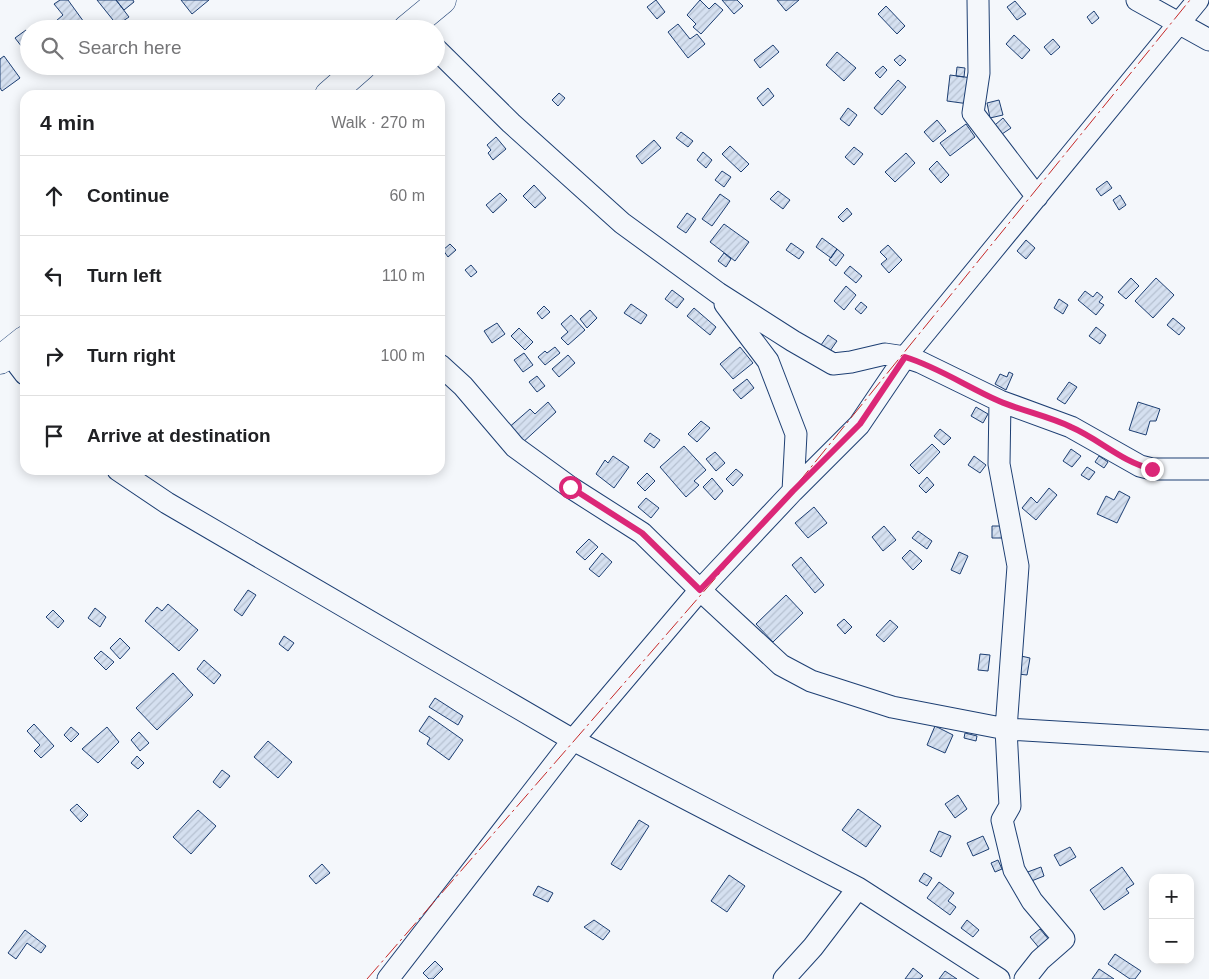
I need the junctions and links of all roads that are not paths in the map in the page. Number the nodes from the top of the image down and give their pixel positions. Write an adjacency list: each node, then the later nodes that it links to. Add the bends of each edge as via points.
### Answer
1 (442, 0): 5 (highway)
2 (978, 0): 11 (street, via 979,73 973,113)
3 (1137, 0): 6 (street)
4 (1198, 0): 6 (street)
5 (419, 20)
6 (1180, 23): 7 (street); 11 (street)
7 (1209, 40)
8 (445, 58): 12 (street, via 511,123 622,223)
9 (352, 75): 10 (highway)
10 (335, 90)
11 (1037, 197): 13 (street)
12 (718, 293): 13 (street, via 834,364 885,354); 18 (street, via 768,361 796,434)
13 (905, 357): 15 (street); 18 (street, via 860,424)
14 (445, 370): 19 (street, via 515,447 642,533)
15 (1000, 401): 16 (street, via 1071,427 1140,466); 20 (street, via 999,464 1018,566)
16 (1209, 469)
17 (126, 475): 21 (street, via 175,508)
18 (793, 491): 19 (street)
19 (700, 590): 20 (street, via 781,665 812,681 892,707); 21 (street)
20 (1006, 729): 22 (street); 27 (street, via 1010,806 1002,820 1014,870 1032,901 1064,939 1040,960)
21 (573, 740): 23 (street); 24 (street)
22 (1209, 741)
23 (858, 888): 25 (street); 26 (street)
24 (388, 979)
25 (784, 979)
26 (999, 979)
27 (1025, 979)

